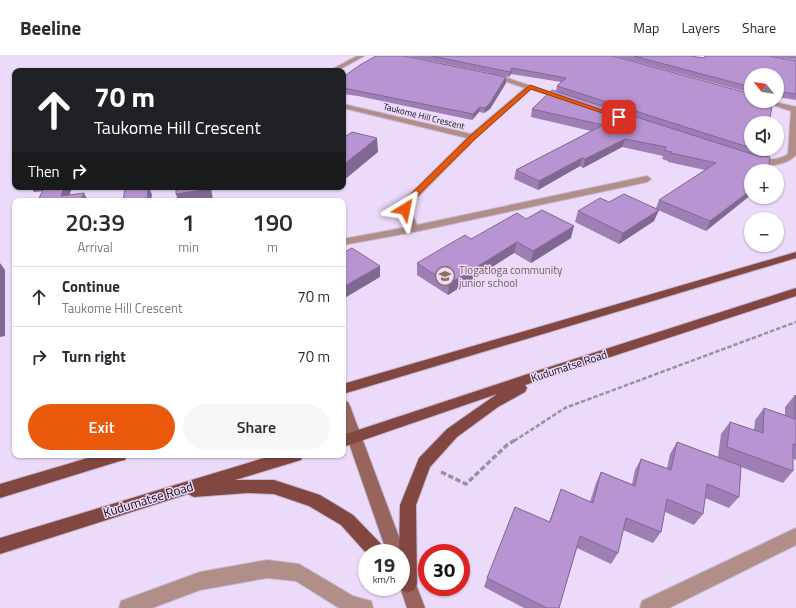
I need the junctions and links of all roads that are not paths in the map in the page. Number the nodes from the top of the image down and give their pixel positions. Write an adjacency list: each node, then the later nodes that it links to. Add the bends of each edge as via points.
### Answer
1 (360, 56): 2 (street)
2 (338, 68)
3 (487, 74): 4 (street)
4 (530, 87): 5 (street); 9 (street, Taukome Hill Crescent)
5 (575, 102)
6 (346, 107): 9 (street, Taukome Hill Crescent)
7 (784, 107): 8 (street)
8 (795, 110): 10 (street, via 792,156 785,161 771,163)
9 (472, 137): 12 (street, via 405,204)
10 (748, 160)
11 (647, 179): 12 (street)
12 (414, 229): 13 (street)
13 (346, 241)
14 (796, 255): 17 (main road)
15 (796, 292): 16 (main road, Kudumatse Road)
16 (545, 373): 19 (main road, Kudumatse Road); 27 (main road, via 493,403 452,433 424,463 408,505)
17 (346, 388)
18 (346, 423): 19 (street)
19 (349, 440): 26 (street)
20 (110, 458): 22 (main road)
21 (286, 458): 23 (main road, Kudumatse Road)
22 (0, 491)
23 (171, 492): 25 (main road, via 247,486 274,487 314,500 347,520); 28 (main road, Kudumatse Road)
24 (796, 536): 33 (street)
25 (370, 544)
26 (392, 544)
27 (406, 544)
28 (0, 546)
29 (410, 594): 32 (street)
30 (128, 608): 31 (street, via 200,581 267,569 298,574 349,604)
31 (364, 608)
32 (416, 608)
33 (649, 608)

